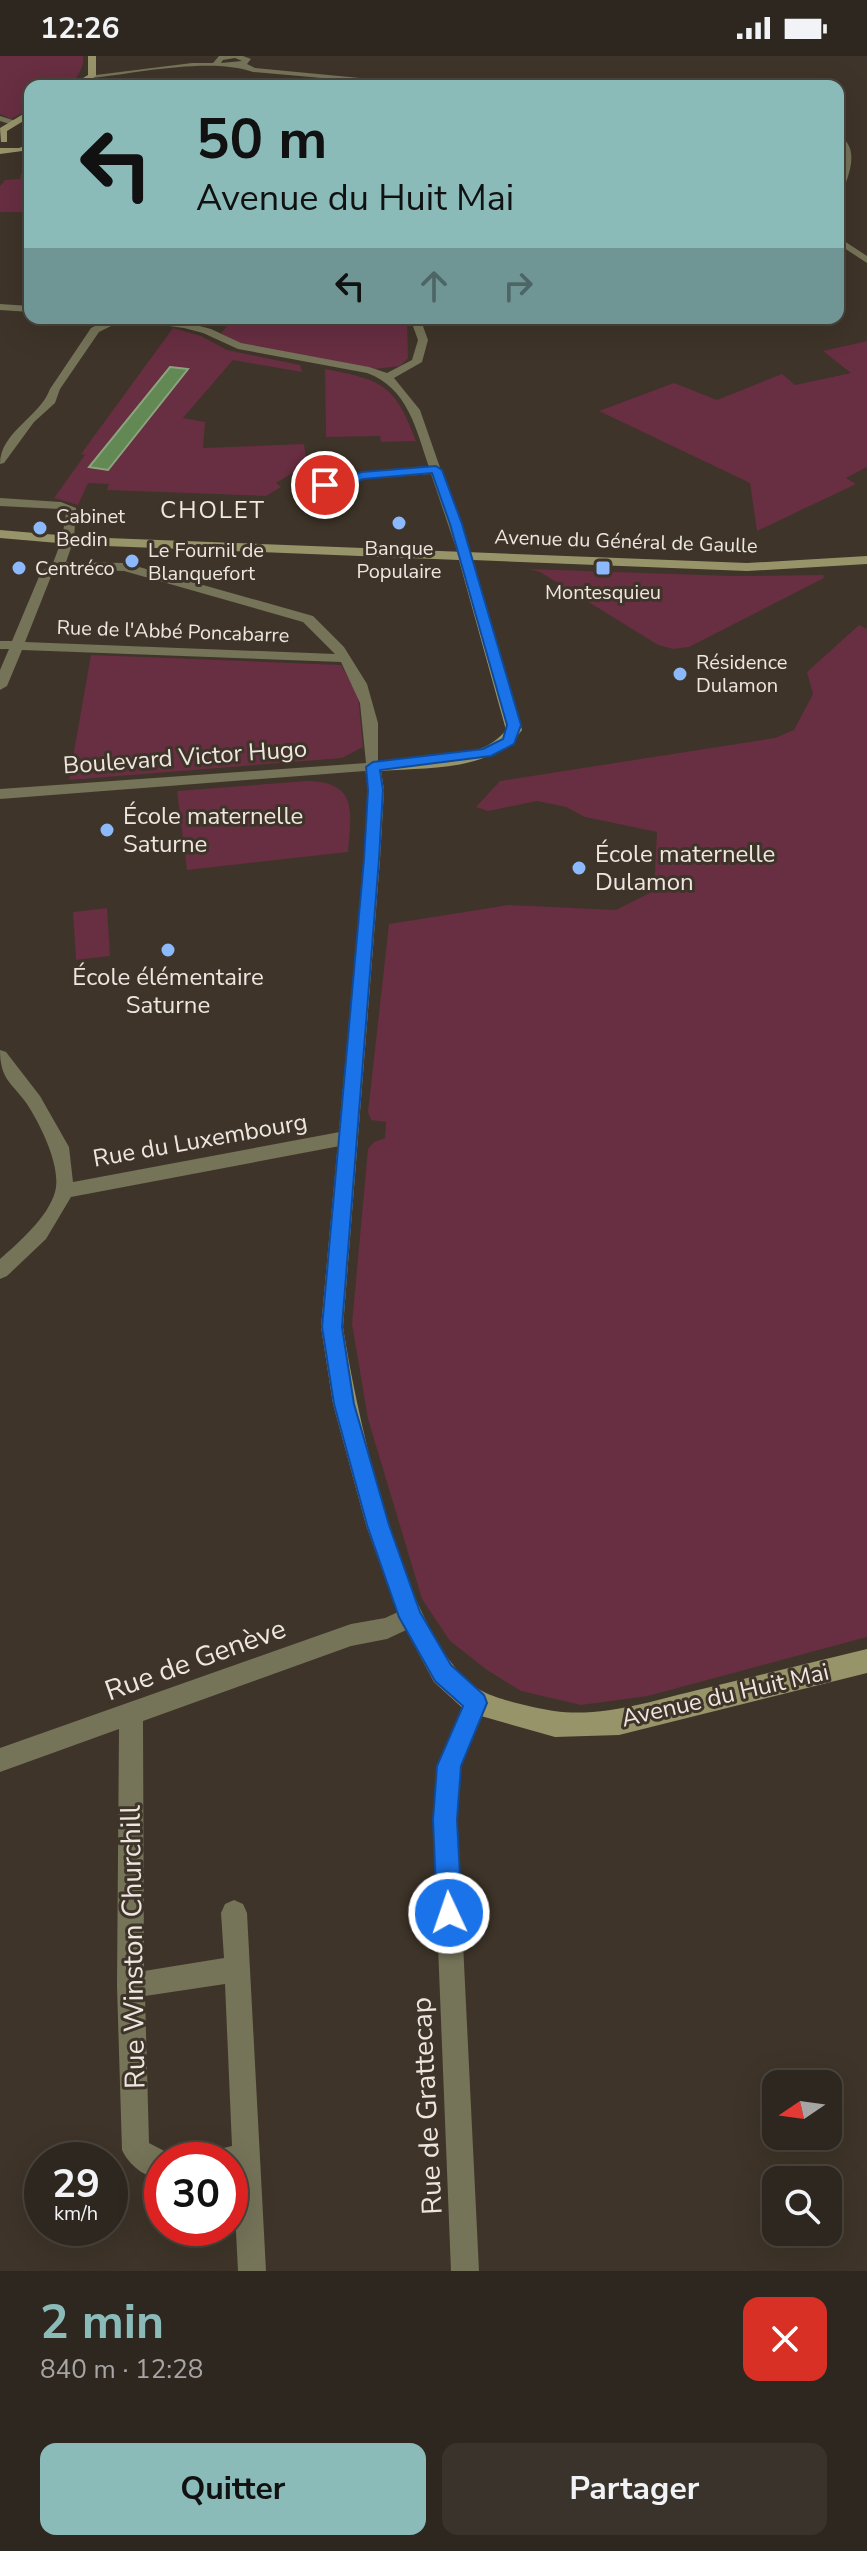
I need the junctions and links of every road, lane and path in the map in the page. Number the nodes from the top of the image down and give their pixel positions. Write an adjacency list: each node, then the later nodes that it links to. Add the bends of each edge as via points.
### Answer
1 (92, 56): 3 (main road)
2 (242, 59): 3 (street, via 227,67 217,63); 5 (street, via 253,70)
3 (92, 76): 4 (main road)
4 (85, 80)
5 (352, 80)
6 (24, 117): 8 (main road)
7 (0, 118): 8 (street)
8 (13, 123): 9 (main road, via 1,132)
9 (2, 141): 10 (main road)
10 (24, 143)
11 (844, 144): 14 (street, via 849,160)
12 (24, 146): 13 (main road)
13 (3, 153)
14 (844, 164)
15 (844, 244): 16 (street)
16 (867, 260)
17 (24, 306): 18 (street)
18 (0, 307)
19 (107, 324): 23 (street, via 95,330 51,401)
20 (173, 324): 22 (street, via 196,327 238,346)
21 (417, 324): 22 (street, via 423,340 417,362)
22 (388, 377): 24 (street, via 415,410)
23 (0, 461)
24 (436, 470): 25 (street, via 362,476); 29 (street)
25 (338, 485)
26 (0, 502): 28 (street, via 65,507 73,515)
27 (0, 534): 28 (main road, Avenue du Général de Gaulle)
28 (68, 539): 29 (main road, Avenue du Général de Gaulle); 31 (street)
29 (464, 554): 30 (main road, Avenue du Général de Gaulle, via 747,567); 36 (main road, via 514,725 512,736 486,753)
30 (867, 560)
31 (58, 565): 33 (street, via 47,572); 34 (street, Avenue du Huit Mai, via 125,567 278,608 308,619)
32 (0, 645): 33 (street, Rue de l'Abbé Poncabarre)
33 (15, 646): 34 (street, Rue de l'Abbé Poncabarre); 35 (street)
34 (345, 658): 36 (street, Avenue du Huit Mai, via 368,701)
35 (0, 686)
36 (373, 767): 37 (street, Boulevard Victor Hugo); 39 (main road, Avenue du Huit Mai, via 372,859)
37 (0, 794)
38 (0, 1056): 40 (street, via 60,1147)
39 (345, 1138): 40 (street, Rue du Luxembourg); 42 (main road, Avenue du Huit Mai, via 333,1303 337,1365 378,1525)
40 (65, 1191): 41 (street, via 39,1234)
41 (0, 1271)
42 (411, 1617): 44 (main road, Avenue du Huit Mai, via 443,1673); 45 (street, Rue de Genève)
43 (867, 1661): 44 (main road, Avenue du Huit Mai, via 619,1722 555,1724)
44 (476, 1703): 54 (street, Rue de Grattecap, via 449,1766 445,1820)
45 (131, 1713): 46 (street, Rue de Genève); 49 (street, Rue Winston Churchill)
46 (0, 1760)
47 (234, 1913): 48 (street)
48 (236, 1969): 49 (street); 50 (street)
49 (130, 1986): 51 (street, Rue Winston Churchill, via 136,2150)
50 (236, 2142)
51 (144, 2156)
52 (248, 2243): 53 (street)
53 (252, 2271)
54 (465, 2271)

